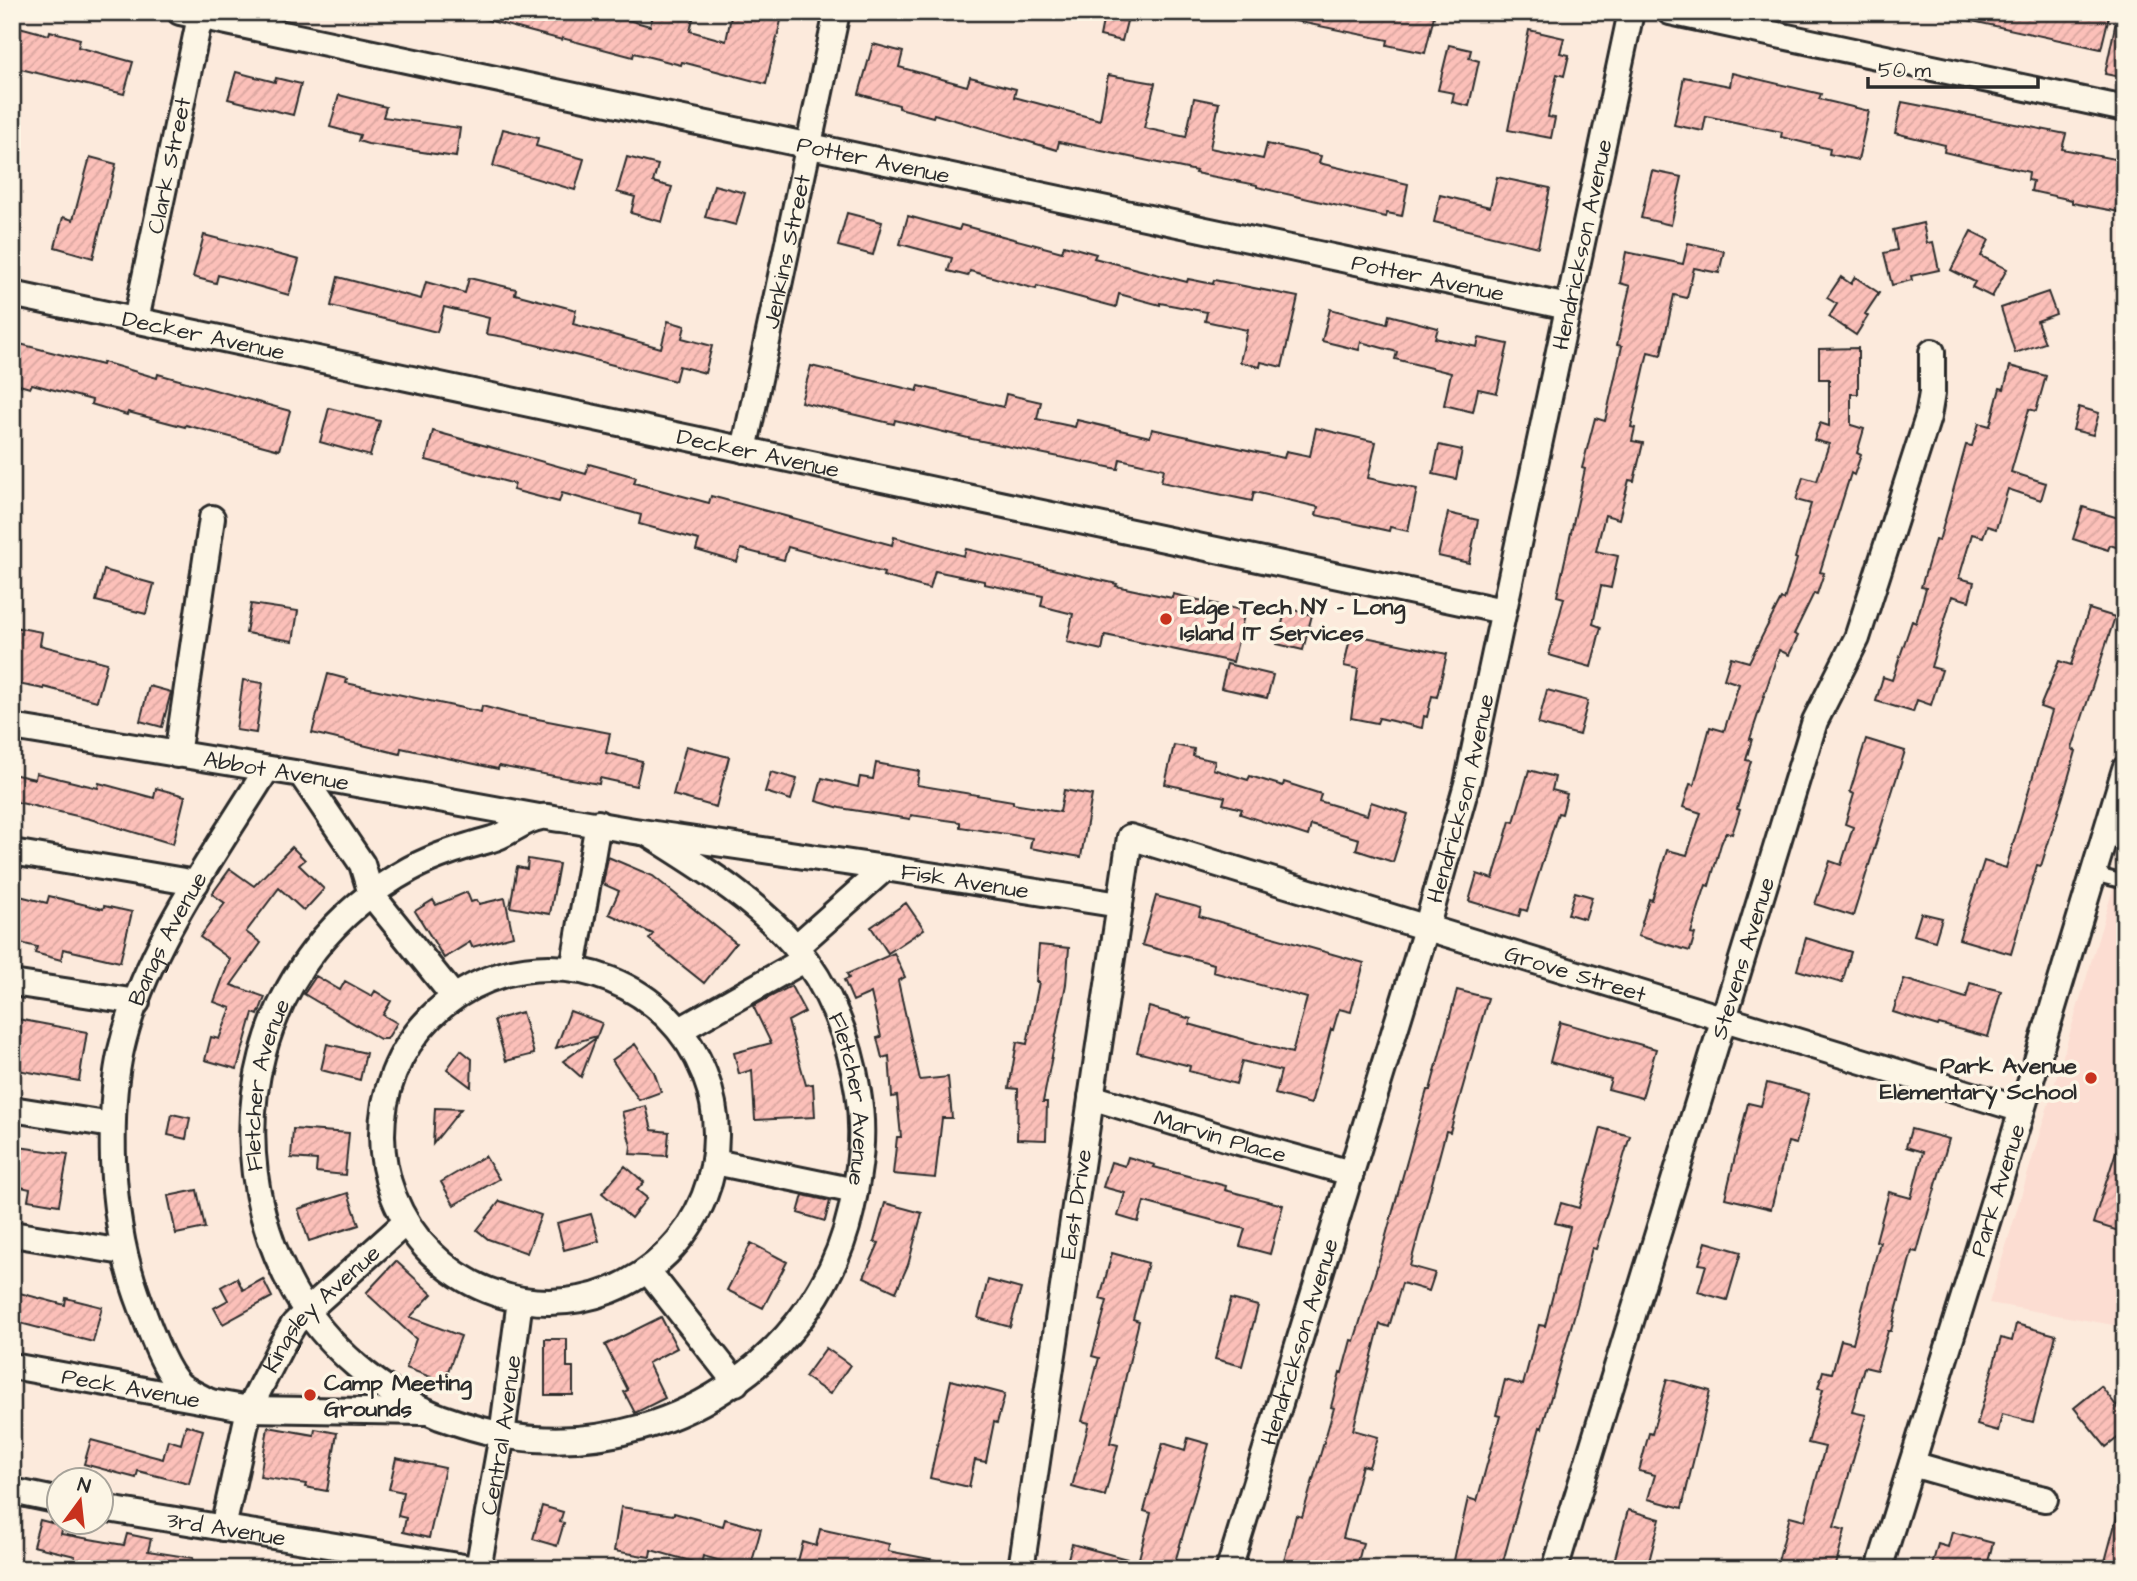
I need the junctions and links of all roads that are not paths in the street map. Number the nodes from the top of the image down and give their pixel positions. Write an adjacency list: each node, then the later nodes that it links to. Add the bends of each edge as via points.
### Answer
1 (837, 12): 6 (street, Jenkins Street)
2 (1631, 12): 8 (street, Hendrickson Avenue)
3 (1670, 12): 5 (street)
4 (194, 14): 6 (street, Potter Avenue); 9 (street, Clark Street)
5 (2125, 109)
6 (808, 147): 8 (street, Potter Avenue); 11 (street, Jenkins Street)
7 (12, 294): 9 (street, Decker Avenue)
8 (1568, 307): 13 (street, Hendrickson Avenue)
9 (136, 320): 11 (street, Decker Avenue)
10 (1932, 352): 36 (street, Stevens Avenue, via 1928,417 1857,638 1815,720)
11 (744, 450): 13 (street, Decker Avenue)
12 (212, 518): 15 (street)
13 (1503, 611): 30 (street, Hendrickson Avenue, via 1467,784)
14 (12, 727): 15 (street, Abbot Avenue)
15 (177, 755): 16 (street, Abbot Avenue)
16 (267, 769): 18 (street, Abbot Avenue); 27 (street, Bangs Avenue)
17 (2125, 769): 25 (street, Park Avenue)
18 (301, 774): 19 (street, Abbot Avenue); 28 (street, via 362,864)
19 (539, 817): 20 (street, Fletcher Avenue); 28 (street, Fletcher Avenue, via 501,837 455,849 411,868)
20 (598, 823): 21 (street, Fletcher Avenue); 32 (street)
21 (647, 833): 24 (street); 31 (street, Fletcher Avenue, via 755,905)
22 (1130, 837): 29 (street, East Drive); 30 (street, Grove Street)
23 (12, 852): 27 (street)
24 (885, 868): 29 (street, Fisk Avenue); 31 (street, Fisk Avenue)
25 (2093, 874): 26 (lane); 40 (street, Park Avenue)
26 (2125, 882)
27 (196, 883): 35 (street, Bangs Avenue, via 165,935)
28 (371, 894): 34 (street); 50 (street, Fletcher Avenue, via 305,962 275,1017 257,1078 251,1141 259,1204 279,1263)
29 (1120, 905): 38 (street, East Drive)
30 (1426, 929): 36 (street, Grove Street); 43 (street, Hendrickson Avenue)
31 (800, 953): 37 (street, Fisk Avenue); 44 (street, Fletcher Avenue, via 838,1018 856,1077 862,1138)
32 (573, 969): 34 (street, via 523,970); 37 (street, via 630,989)
33 (12, 983): 35 (street)
34 (454, 997): 45 (street, via 410,1042 385,1100 384,1163)
35 (137, 1002): 41 (street, Bangs Avenue, via 121,1050)
36 (1724, 1020): 40 (street, Grove Street); 66 (street, Stevens Avenue)
37 (680, 1030): 42 (street, via 713,1102 718,1128)
38 (1091, 1097): 43 (street, Marvin Place); 64 (street, East Drive)
39 (12, 1109): 41 (street)
40 (2022, 1110): 57 (street, Park Avenue)
41 (112, 1125): 47 (street, Bangs Avenue, via 114,1193)
42 (715, 1162): 44 (street); 48 (street, via 701,1208 687,1232)
43 (1351, 1173): 65 (street, Hendrickson Avenue)
44 (855, 1191): 52 (street, Fletcher Avenue, via 845,1235 813,1302 791,1332)
45 (406, 1222): 49 (street, via 454,1273); 50 (street, Kingsley Avenue)
46 (12, 1234): 47 (street)
47 (123, 1252): 53 (street, Bangs Avenue, via 170,1371 180,1385)
48 (648, 1271): 49 (street, via 625,1285 574,1301); 52 (street)
49 (520, 1300): 56 (street, Central Avenue)
50 (306, 1312): 54 (street, Kingsley Avenue, via 294,1324); 55 (street, Fletcher Avenue, via 361,1369)
51 (12, 1366): 53 (street, Peck Avenue)
52 (736, 1382): 56 (street, Fletcher Avenue, via 674,1417 630,1431 572,1440)
53 (208, 1401): 54 (street, Peck Avenue)
54 (249, 1409): 55 (street, Peck Avenue); 62 (street, Kingsley Avenue)
55 (430, 1413): 56 (street, Fletcher Avenue)
56 (502, 1435): 63 (street, Central Avenue)
57 (1912, 1464): 60 (street); 67 (street, Park Avenue)
58 (12, 1491): 59 (street)
59 (46, 1498)
60 (2045, 1499)
61 (116, 1510): 62 (street, 3rd Avenue)
62 (223, 1528): 63 (street, 3rd Avenue)
63 (477, 1569)
64 (1021, 1569)
65 (1229, 1569)
66 (1555, 1569)
67 (1879, 1569)

